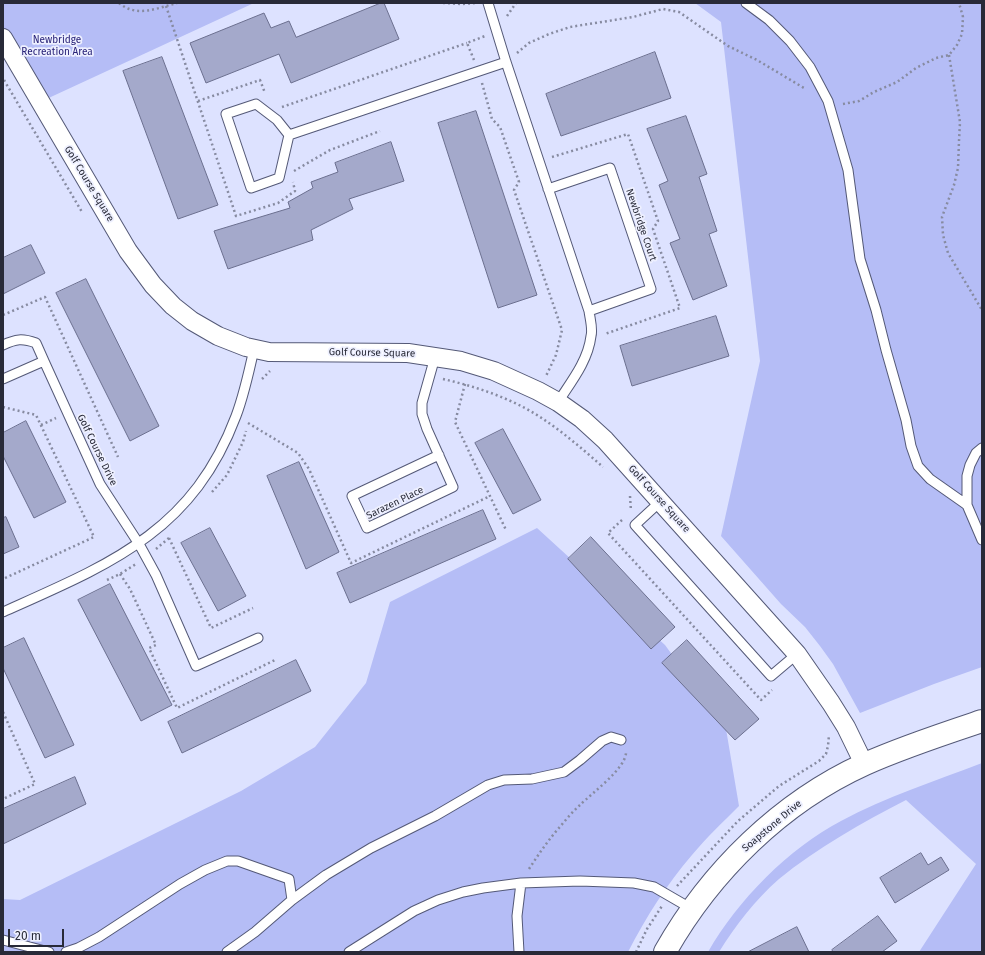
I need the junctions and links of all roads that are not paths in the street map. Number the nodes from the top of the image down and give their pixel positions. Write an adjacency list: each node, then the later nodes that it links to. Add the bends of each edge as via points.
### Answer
1 (488, 3): 4 (lane)
2 (746, 3): 17 (lane, via 769,20 790,41 810,68 828,101 848,170 860,259 876,310 911,446 918,466 930,479)
3 (3, 38): 9 (street, Golf Course Square, via 128,251 153,285 192,321 218,336)
4 (506, 62): 5 (lane); 6 (lane)
5 (288, 135): 5 (lane, via 277,120 256,104 226,114 251,188 279,178)
6 (548, 189): 7 (lane); 7 (lane, Newbridge Court, via 610,168 651,289)
7 (589, 312): 13 (lane, via 592,335 586,354 578,372)
8 (3, 345): 11 (lane, Golf Course Drive, via 25,339 36,343)
9 (254, 349): 10 (street, Golf Course Square, via 269,352 408,353); 19 (lane, via 236,416 221,451 187,502 163,526)
10 (435, 357): 13 (street, Golf Course Square, via 461,361 494,371); 15 (lane, Sarazen Place, via 422,403 422,414)
11 (44, 361): 12 (lane); 19 (lane, Golf Course Drive, via 100,484)
12 (3, 379)
13 (558, 402): 16 (street, Golf Course Square, via 582,419 604,440)
14 (982, 448): 17 (lane, via 976,453 967,476)
15 (439, 455): 15 (lane, Sarazen Place, via 453,487 367,528 352,496)
16 (661, 501): 22 (street, Golf Course Square); 22 (lane, via 635,526 771,676)
17 (967, 505): 18 (lane)
18 (982, 540)
19 (139, 544): 20 (lane, via 69,583); 21 (lane, Golf Course Drive, via 156,575 196,666)
20 (3, 612)
21 (258, 638)
22 (797, 654): 25 (street, Golf Course Square, via 846,727)
23 (982, 721): 25 (street, Soapstone Drive)
24 (621, 740): 27 (lane, via 611,737 602,741 564,772 532,779 504,780 488,786 370,848)
25 (864, 764): 28 (street, Soapstone Drive, via 790,808 722,871)
26 (521, 883): 28 (lane, via 634,883 654,887); 33 (lane, via 463,892 438,900 414,911); 34 (lane, via 517,916)
27 (292, 900): 31 (lane, via 290,879 238,861 226,861 180,884 99,937); 32 (lane)
28 (692, 909): 35 (street, Soapstone Drive)
29 (3, 940): 30 (lane)
30 (49, 952)
31 (66, 952)
32 (228, 952)
33 (349, 952)
34 (518, 952)
35 (665, 952)

